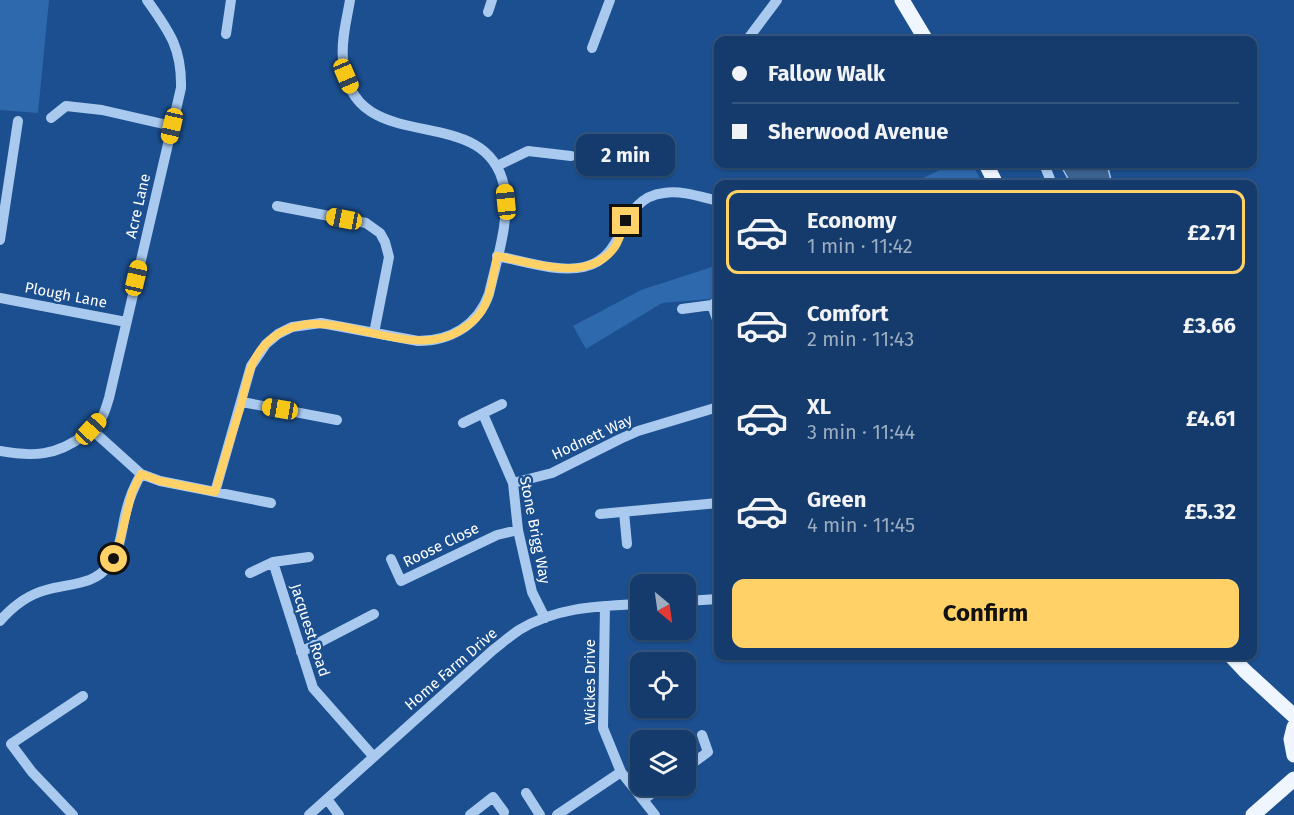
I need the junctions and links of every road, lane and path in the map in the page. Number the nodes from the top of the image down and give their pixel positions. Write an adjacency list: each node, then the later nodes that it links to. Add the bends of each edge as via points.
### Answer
1 (147, 0): 15 (street, Acre Lane, via 172,36 181,67 181,88)
2 (231, 0): 9 (street)
3 (350, 0): 17 (street, via 343,61 348,82 359,100 379,118 463,137)
4 (492, 0): 8 (street)
5 (610, 0): 12 (street)
6 (777, 0): 10 (street)
7 (902, 0): 11 (main road)
8 (488, 12)
9 (226, 34)
10 (750, 36)
11 (924, 36)
12 (592, 48)
13 (51, 118): 15 (street, via 66,106)
14 (18, 121): 18 (street)
15 (172, 126): 26 (street, Acre Lane)
16 (571, 156): 17 (street, via 528,151)
17 (497, 166): 22 (street, via 506,202)
18 (4, 180): 21 (street)
19 (714, 200): 22 (street, via 672,192 651,196 633,211 607,256 584,267 555,267)
20 (277, 206): 27 (street, via 366,223 380,233 389,257)
21 (0, 240)
22 (497, 256): 27 (street, via 484,307 457,333 429,341)
23 (0, 298): 26 (street, Plough Lane)
24 (714, 303): 25 (street)
25 (682, 309)
26 (126, 322): 34 (street, Acre Lane, via 109,398 101,418)
27 (374, 333): 28 (street, via 321,323 292,327 278,334 251,366)
28 (242, 402): 32 (street); 38 (street)
29 (502, 404): 31 (street)
30 (714, 408): 37 (street, Hodnett Way, via 638,431 552,473)
31 (483, 414): 33 (street); 37 (street, Stone Brigg Way)
32 (337, 420)
33 (463, 423)
34 (91, 429): 35 (street, Acre Lane, via 53,453 21,455); 36 (street)
35 (0, 451)
36 (141, 474): 38 (street); 55 (street, via 126,510 118,549 108,568 90,580 30,596)
37 (513, 483): 43 (street, Stone Brigg Way)
38 (215, 492): 39 (street)
39 (271, 503)
40 (714, 503): 41 (street)
41 (624, 512): 42 (street); 44 (street)
42 (600, 514)
43 (518, 530): 46 (street, Roose Close, via 497,535 401,581); 54 (street, Stone Brigg Way, via 532,592)
44 (627, 544)
45 (309, 557): 47 (street)
46 (391, 559)
47 (273, 562): 48 (street); 56 (street, Jacquest Road)
48 (250, 573)
49 (714, 599): 50 (street)
50 (696, 600)
51 (630, 605): 52 (street, Home Farm Drive)
52 (605, 606): 54 (street, Home Farm Drive, via 572,609); 65 (street, Wickes Drive, via 603,728)
53 (374, 614): 56 (street)
54 (545, 618): 63 (street, Home Farm Drive, via 519,630 493,650)
55 (0, 621)
56 (301, 652): 63 (street, Jacquest Road, via 313,688)
57 (1235, 660): 59 (main road)
58 (84, 696): 72 (street, via 12,744)
59 (1294, 716)
60 (1294, 727): 62 (main road, via 1290,739)
61 (702, 735): 64 (street, via 708,752)
62 (1294, 754)
63 (373, 756): 69 (street, Home Farm Drive)
64 (696, 761)
65 (621, 772): 70 (street, Wickes Drive); 77 (street)
66 (1294, 779): 79 (main road)
67 (526, 793): 76 (street)
68 (648, 796): 70 (street)
69 (327, 799): 73 (street, Home Farm Drive); 74 (street)
70 (643, 800): 78 (street, Wickes Drive)
71 (504, 812): 75 (street, via 493,796)
72 (73, 815)
73 (309, 815)
74 (339, 815)
75 (470, 815)
76 (540, 815)
77 (557, 815)
78 (655, 815)
79 (1253, 815)

